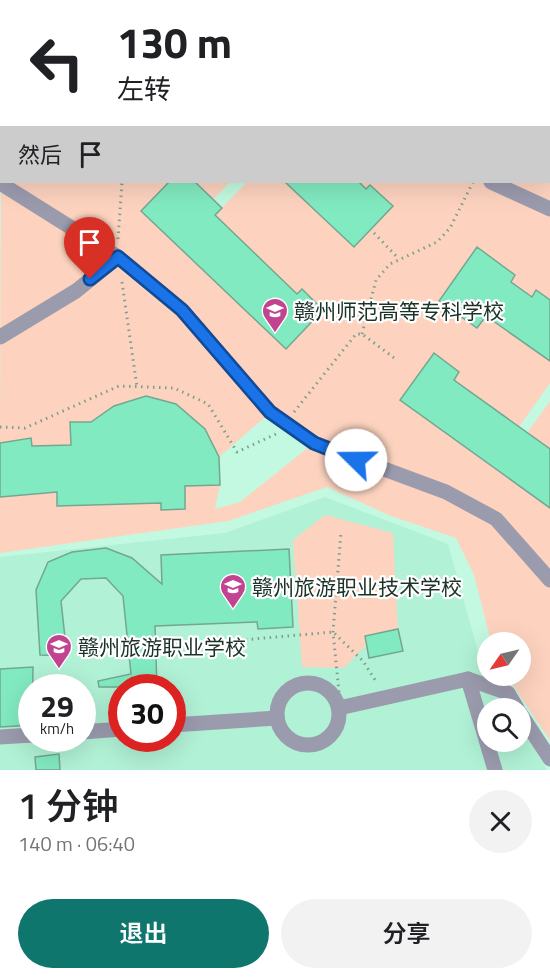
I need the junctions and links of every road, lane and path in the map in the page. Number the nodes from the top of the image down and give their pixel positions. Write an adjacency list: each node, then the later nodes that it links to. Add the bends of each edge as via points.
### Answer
1 (0, 183): 7 (street)
2 (122, 183): 7 (path)
3 (472, 183): 8 (path, via 450,228 437,242)
4 (493, 183): 5 (street)
5 (550, 209)
6 (374, 233): 8 (path)
7 (118, 257): 10 (street, via 76,291); 12 (path); 13 (street, via 182,310 270,412)
8 (399, 258): 9 (path, via 376,280)
9 (362, 334): 11 (path); 13 (path, via 356,334)
10 (0, 337)
11 (397, 360)
12 (137, 387): 13 (path, via 174,388 208,404 237,452); 14 (path, via 119,386 25,428)
13 (289, 425): 16 (street, via 314,443 446,492 496,519)
14 (0, 427)
15 (341, 532): 18 (path)
16 (550, 580)
17 (299, 581): 18 (path)
18 (338, 582): 19 (path); 20 (path)
19 (389, 585)
20 (333, 632): 21 (path); 23 (path, via 363,661); 25 (path)
21 (174, 646)
22 (468, 679): 23 (street); 24 (street, via 508,693); 32 (street)
23 (386, 698): 25 (street)
24 (511, 698)
25 (339, 708): 26 (street, via 325,687 299,684 280,700); 26 (street, via 334,733 310,746 291,741)
26 (277, 718): 27 (street)
27 (186, 724)
28 (531, 730): 31 (street)
29 (18, 736): 30 (street)
30 (0, 738)
31 (550, 759)
32 (495, 770)

